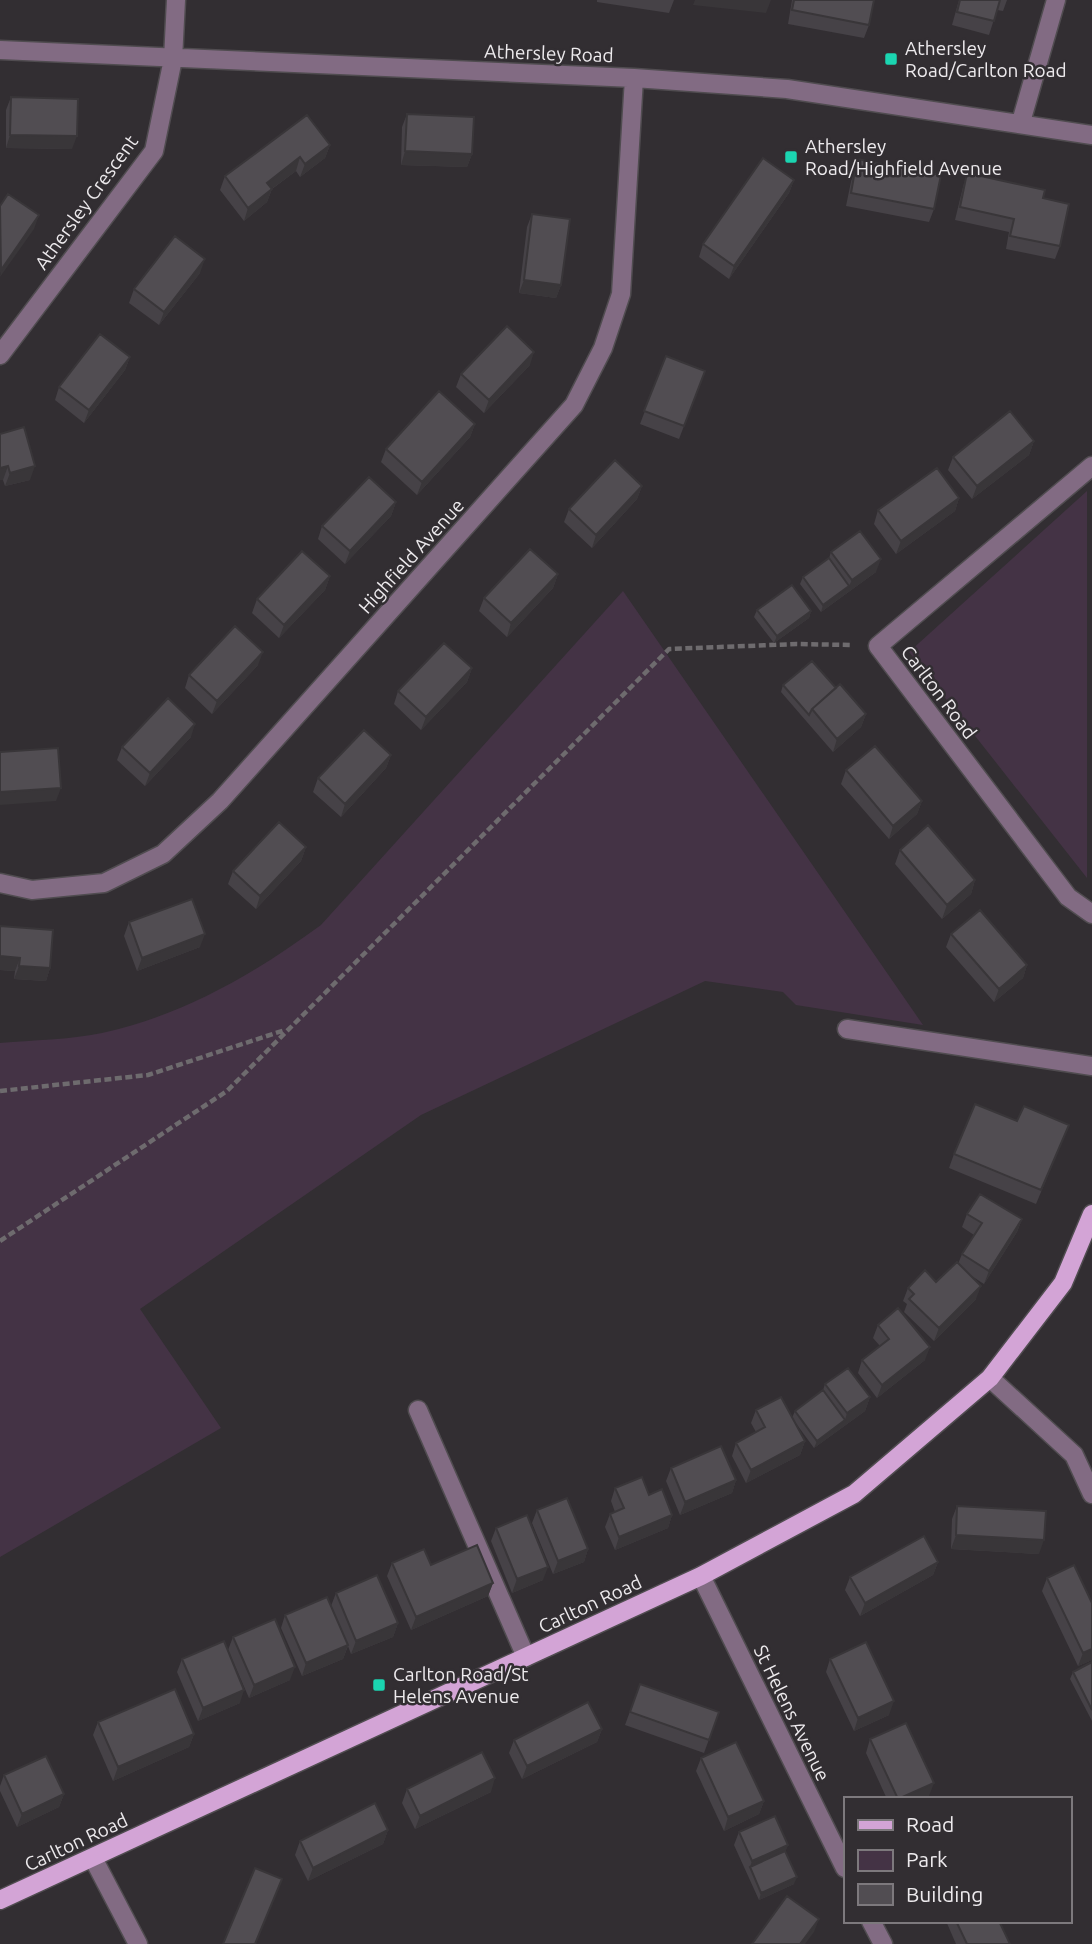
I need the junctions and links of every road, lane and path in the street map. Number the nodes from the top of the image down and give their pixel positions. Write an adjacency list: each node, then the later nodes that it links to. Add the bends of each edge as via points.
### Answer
1 (176, 0): 4 (street, Athersley Crescent)
2 (1056, 0): 6 (street)
3 (0, 50): 4 (street, Athersley Road)
4 (173, 59): 5 (street, Athersley Road); 8 (street, Athersley Crescent, via 154,151)
5 (634, 78): 6 (street, Athersley Road, via 787,89); 11 (street, Highfield Avenue, via 621,294 603,348 573,405 220,801 163,854 104,883 32,890)
6 (1021, 122): 7 (street, Athersley Road)
7 (1092, 135)
8 (0, 355)
9 (1092, 466): 10 (street, Carlton Road)
10 (878, 646): 12 (street, Carlton Road, via 1068,897); 14 (path, via 669,649)
11 (0, 883)
12 (1092, 914)
13 (847, 1029): 15 (street)
14 (286, 1030): 16 (path, via 148,1076); 18 (path, via 227,1091)
15 (1092, 1066)
16 (0, 1091)
17 (1092, 1214): 19 (main road, Carlton Road, via 1063,1283)
18 (0, 1241)
19 (990, 1378): 21 (street, via 1074,1455); 22 (main road, Carlton Road, via 854,1494)
20 (418, 1410): 23 (street)
21 (1092, 1494)
22 (701, 1576): 23 (main road, Carlton Road); 25 (street, St Helens Avenue)
23 (526, 1657): 24 (main road, Carlton Road)
24 (93, 1858): 26 (main road, Carlton Road); 28 (street)
25 (844, 1866)
26 (0, 1900)
27 (873, 1923): 29 (street)
28 (138, 1944)
29 (883, 1944)

